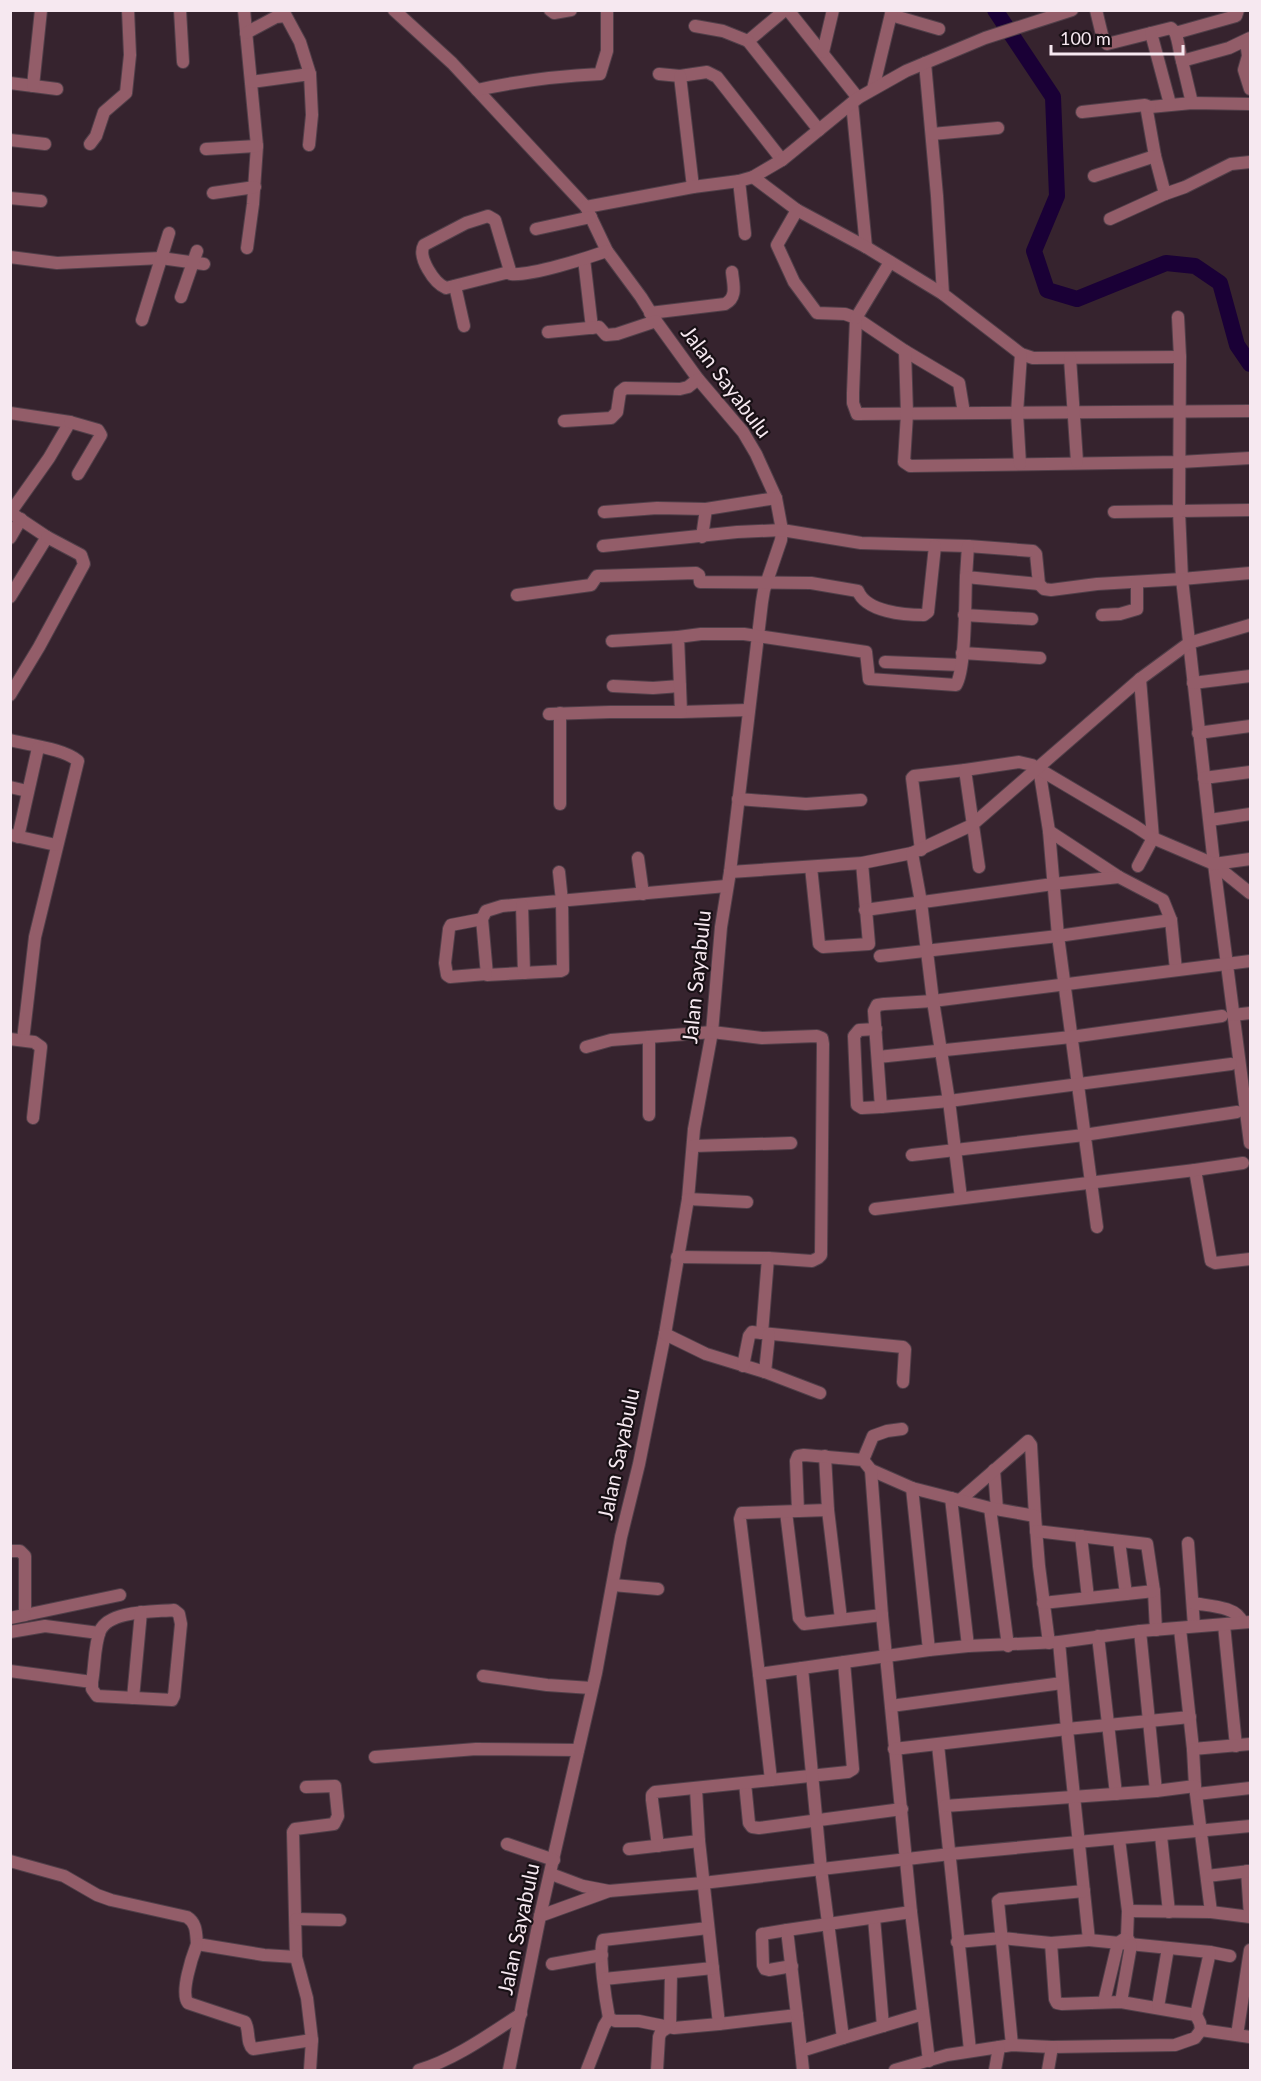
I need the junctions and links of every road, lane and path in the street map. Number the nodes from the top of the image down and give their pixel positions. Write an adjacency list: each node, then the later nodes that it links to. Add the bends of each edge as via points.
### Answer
1 (41, 10): 31 (street)
2 (128, 10): 47 (street, via 126,93 104,112)
3 (180, 10): 24 (street)
4 (244, 10): 18 (street)
5 (394, 10): 35 (street, Jalan Sayabulu)
6 (550, 10): 7 (street)
7 (571, 10)
8 (607, 10): 35 (street, via 607,51 600,74 514,82)
9 (786, 10): 21 (street); 22 (street)
10 (833, 10): 22 (street)
11 (1072, 10): 25 (street, via 985,38)
12 (1096, 10): 19 (street, via 1107,44)
13 (1238, 10): 17 (street, via 1236,16)
14 (891, 13): 16 (street); 33 (street)
15 (695, 26): 21 (street)
16 (939, 29)
17 (1175, 32): 19 (street, via 1171,28); 23 (street)
18 (246, 33): 26 (street, via 286,16); 29 (street)
19 (1151, 33): 38 (street)
20 (1249, 40): 23 (street); 34 (street, via 1244,70)
21 (747, 41): 43 (street)
22 (823, 52): 36 (street)
23 (1182, 61): 37 (street)
24 (183, 62)
25 (925, 63): 33 (street); 44 (street)
26 (310, 74): 29 (street); 48 (street)
27 (659, 75): 28 (street)
28 (681, 76): 52 (street, via 707,72 717,77); 58 (street)
29 (251, 82): 49 (street)
30 (10, 83): 31 (street)
31 (33, 86): 32 (street)
32 (57, 88)
33 (873, 88): 36 (street)
34 (1251, 89)
35 (477, 90): 64 (street, Jalan Sayabulu)
36 (855, 101): 43 (street); 69 (street)
37 (1192, 103): 38 (street); 39 (street)
38 (1170, 104): 40 (street)
39 (1251, 105)
40 (1150, 107): 41 (street); 51 (street, via 1147,111)
41 (1082, 112)
42 (998, 128): 44 (street)
43 (819, 130): 52 (street)
44 (932, 135): 79 (street)
45 (10, 140): 46 (street)
46 (45, 144)
47 (90, 144)
48 (309, 145)
49 (257, 146): 50 (street); 57 (street)
50 (206, 149)
51 (1155, 156): 54 (street); 60 (street)
52 (782, 160): 55 (street)
53 (1251, 162): 60 (street, via 1231,164)
54 (1094, 176)
55 (753, 177): 56 (street); 63 (street)
56 (739, 181): 58 (street); 68 (street)
57 (255, 187): 59 (street); 70 (street)
58 (693, 188): 64 (street)
59 (213, 193)
60 (1165, 194): 65 (street)
61 (10, 198): 62 (street)
62 (41, 201)
63 (797, 210): 69 (street); 83 (street, via 777,245 794,282 818,313)
64 (588, 212): 66 (street); 71 (street, Jalan Sayabulu)
65 (1110, 219)
66 (536, 229)
67 (169, 232): 73 (street)
68 (745, 234)
69 (866, 247): 75 (street)
70 (247, 248)
71 (607, 251): 74 (street); 81 (street, Jalan Sayabulu)
72 (10, 256): 73 (street, via 57,263)
73 (161, 258): 80 (street, via 198,258); 84 (street)
74 (584, 259): 76 (street, via 523,273); 86 (street)
75 (890, 262): 79 (street); 83 (street)
76 (509, 272): 78 (street); 78 (street, via 495,220 488,216 466,223 422,248 439,285)
77 (732, 272): 81 (street, via 732,301)
78 (455, 286): 85 (street)
79 (943, 294): 89 (street)
80 (181, 297)
81 (653, 317): 86 (street, via 618,334); 92 (street, Jalan Sayabulu)
82 (1178, 317): 90 (street)
83 (856, 318): 88 (street); 98 (street, via 855,411 861,415)
84 (142, 320)
85 (464, 326)
86 (592, 328): 87 (street)
87 (548, 332)
88 (905, 351): 96 (street, via 959,383); 98 (street)
89 (1021, 354): 91 (street); 97 (street)
90 (1180, 357): 91 (street); 93 (street)
91 (1070, 358): 95 (street)
92 (698, 379): 100 (street, via 680,389 625,388 611,418); 107 (street, Jalan Sayabulu, via 743,432)
93 (1180, 410): 94 (street); 95 (street); 104 (street)
94 (1251, 411)
95 (1073, 412): 97 (street); 103 (street)
96 (964, 413): 97 (street); 98 (street)
97 (1017, 413): 105 (street)
98 (907, 414): 105 (street, via 904,462 910,466)
99 (12, 416): 101 (street)
100 (564, 421)
101 (70, 422): 106 (street, via 98,430 101,435); 113 (street)
102 (1251, 458): 104 (street)
103 (1077, 462): 104 (street); 105 (street)
104 (1180, 462): 110 (street)
105 (1020, 464)
106 (78, 474)
107 (776, 498): 108 (street); 114 (street, Jalan Sayabulu)
108 (706, 509): 111 (street); 116 (street)
109 (1251, 510): 110 (street)
110 (1179, 511): 112 (street); 123 (street)
111 (604, 512)
112 (1114, 512)
113 (14, 515): 115 (street); 117 (street)
114 (782, 530): 116 (street); 119 (street, via 861,543); 125 (street, Jalan Sayabulu)
115 (47, 537): 128 (street); 145 (street, via 81,555 84,564)
116 (702, 537): 118 (street)
117 (10, 538)
118 (603, 546)
119 (936, 546): 120 (street); 125 (street, via 928,612 924,615 894,613 863,600 855,590 811,583)
120 (968, 546): 122 (street); 126 (street, via 1033,551)
121 (1251, 573): 123 (street)
122 (966, 576): 126 (street); 129 (street)
123 (1182, 579): 124 (street); 136 (street)
124 (1137, 582): 126 (street, via 1051,590); 130 (street, via 1137,609)
125 (766, 584): 127 (street, via 700,582 696,573 626,574 597,576 591,585); 134 (street, Jalan Sayabulu)
126 (1039, 584)
127 (517, 595)
128 (10, 597)
129 (964, 615): 131 (street); 138 (street)
130 (1102, 615)
131 (1032, 619)
132 (1251, 625): 136 (street)
133 (678, 637): 134 (street); 135 (street); 144 (street)
134 (758, 637): 138 (street, via 866,652 872,680 954,686); 146 (street, Jalan Sayabulu)
135 (612, 641)
136 (1189, 643): 141 (street); 142 (street)
137 (1040, 658): 138 (street)
138 (962, 659): 139 (street)
139 (885, 662)
140 (1251, 676): 142 (street)
141 (1140, 680): 152 (street); 166 (street)
142 (1193, 683): 149 (street)
143 (613, 686): 144 (street)
144 (680, 686): 147 (street)
145 (10, 695)
146 (748, 710): 147 (street); 158 (street, Jalan Sayabulu)
147 (681, 712): 160 (street, via 555,713)
148 (1251, 726): 149 (street)
149 (1198, 734): 155 (street)
150 (10, 740): 151 (street)
151 (38, 748): 157 (street); 167 (street, via 52,749 78,761)
152 (1039, 768): 153 (street, via 1019,762); 163 (street); 164 (street); 166 (street)
153 (965, 770): 163 (street); 168 (street, via 912,778)
154 (1251, 772): 155 (street)
155 (1204, 778): 162 (street)
156 (10, 787): 157 (street)
157 (27, 791): 165 (street)
158 (738, 799): 159 (street, via 806,804); 177 (street, Jalan Sayabulu)
159 (861, 800)
160 (560, 804)
161 (1251, 814): 162 (street)
162 (1210, 820): 172 (street)
163 (972, 825): 168 (street); 175 (street)
164 (1049, 831): 178 (street); 179 (street)
165 (14, 836): 167 (street)
166 (1153, 838): 172 (street); 173 (street)
167 (56, 845): 205 (street)
168 (917, 851): 171 (street); 184 (street)
169 (638, 858): 182 (street)
170 (1251, 859): 172 (street)
171 (862, 863): 174 (street); 186 (street)
172 (1214, 864): 181 (street); 193 (street)
173 (1138, 866)
174 (811, 867): 177 (street); 186 (street, via 820,946 869,944)
175 (980, 867)
176 (559, 872): 183 (street)
177 (730, 873): 180 (street, Jalan Sayabulu)
178 (1119, 877): 179 (street); 188 (street, via 1160,898)
179 (1053, 884): 184 (street); 189 (street)
180 (726, 886): 182 (street); 202 (street, Jalan Sayabulu)
181 (1251, 893)
182 (644, 894): 183 (street)
183 (562, 901): 185 (street); 195 (street, via 563,969)
184 (921, 902): 186 (street); 190 (street)
185 (522, 905): 187 (street, via 486,911); 195 (street)
186 (865, 910)
187 (482, 919): 196 (street); 196 (street, via 450,927 445,963 450,977)
188 (1171, 920): 189 (street); 194 (street)
189 (1058, 936): 190 (street); 197 (street)
190 (926, 951): 191 (street); 198 (street)
191 (880, 956)
192 (1251, 961): 193 (street)
193 (1226, 963): 194 (street); 200 (street)
194 (1176, 970): 197 (street)
195 (525, 973): 196 (street)
196 (486, 974)
197 (1065, 985): 198 (street); 204 (street)
198 (933, 1001): 201 (street, via 877,1005); 207 (street)
199 (1251, 1013): 200 (street)
200 (1227, 1016): 204 (street); 209 (street)
201 (876, 1029): 208 (street); 212 (street, via 859,1030 854,1036 855,1082 857,1105)
202 (712, 1032): 203 (street); 219 (street, Jalan Sayabulu); 231 (street, via 762,1038 822,1038 820,1255 812,1261)
203 (649, 1037): 206 (street); 214 (street)
204 (1071, 1037): 207 (street); 210 (street)
205 (17, 1039): 215 (street, via 37,1043 41,1050)
206 (586, 1047)
207 (941, 1051): 208 (street); 211 (street)
208 (878, 1057): 212 (street)
209 (1241, 1062): 210 (street); 213 (street)
210 (1079, 1084): 211 (street); 216 (street)
211 (949, 1101): 212 (street); 220 (street)
212 (881, 1107)
213 (1244, 1111): 216 (street); 218 (street)
214 (650, 1115)
215 (33, 1118)
216 (1084, 1135): 220 (street); 224 (street)
217 (791, 1143): 219 (street)
218 (1251, 1143)
219 (693, 1146): 226 (street, Jalan Sayabulu)
220 (954, 1149): 221 (street); 225 (street)
221 (912, 1155)
222 (1243, 1163): 223 (street)
223 (1195, 1170): 224 (street); 232 (street, via 1211,1261)
224 (1092, 1183): 225 (street); 229 (street)
225 (961, 1198): 228 (street)
226 (688, 1199): 227 (street); 230 (street, Jalan Sayabulu)
227 (747, 1202)
228 (875, 1209)
229 (1097, 1227)
230 (677, 1257): 231 (street); 234 (street, Jalan Sayabulu)
231 (768, 1258): 233 (street)
232 (1251, 1259)
233 (765, 1333): 235 (street, via 750,1333); 236 (street); 237 (street, via 903,1347)
234 (664, 1334): 235 (street); 254 (street, Jalan Sayabulu)
235 (743, 1366): 236 (street)
236 (765, 1372): 238 (street)
237 (903, 1382)
238 (819, 1393)
239 (902, 1430): 241 (street, via 873,1436)
240 (825, 1456): 241 (street); 246 (street); 247 (street, via 798,1456)
241 (867, 1465): 243 (street); 264 (street)
242 (994, 1470): 244 (street); 245 (street); 248 (street, via 1029,1441)
243 (912, 1488): 244 (street); 279 (street)
244 (955, 1499): 245 (street); 277 (street)
245 (993, 1508): 248 (street); 278 (street)
246 (828, 1510): 247 (street); 266 (street)
247 (792, 1512): 266 (street, via 799,1618 804,1624); 284 (street, via 740,1515)
248 (1035, 1516): 249 (street)
249 (1036, 1531): 250 (street); 260 (street)
250 (1081, 1536): 251 (street); 259 (street)
251 (1119, 1541): 256 (street, via 1147,1544); 257 (street)
252 (1188, 1543): 261 (street)
253 (10, 1551): 263 (street, via 20,1551 25,1556)
254 (613, 1585): 255 (street); 288 (street, Jalan Sayabulu)
255 (658, 1589)
256 (1154, 1591): 257 (street); 271 (street)
257 (1126, 1594): 259 (street)
258 (120, 1595): 263 (street)
259 (1088, 1598): 260 (street)
260 (1043, 1603): 276 (street)
261 (1193, 1603): 267 (street, via 1237,1613); 269 (street)
262 (141, 1612): 274 (street, via 110,1620); 289 (street); 289 (street, via 174,1610 180,1617 180,1629 173,1699)
263 (25, 1615): 265 (street)
264 (882, 1615): 266 (street); 280 (street)
265 (10, 1618)
266 (841, 1619)
267 (1246, 1622): 268 (street)
268 (1224, 1625): 269 (street); 297 (street)
269 (1194, 1626): 270 (street)
270 (1180, 1629): 271 (street); 291 (street)
271 (1156, 1630): 272 (street)
272 (1140, 1631): 275 (street); 292 (street)
273 (10, 1632): 274 (street, via 45,1626)
274 (99, 1633): 286 (street)
275 (1098, 1636): 276 (street); 293 (street)
276 (1054, 1642): 278 (street); 287 (street)
277 (968, 1646): 278 (street); 279 (street)
278 (1008, 1646)
279 (929, 1650): 280 (street)
280 (888, 1655): 281 (street); 290 (street)
281 (844, 1662): 282 (street); 302 (street, via 853,1769)
282 (802, 1668): 284 (street); 302 (street)
283 (10, 1671): 286 (street)
284 (759, 1674): 303 (street)
285 (483, 1676): 288 (street)
286 (92, 1682): 289 (street, via 97,1696)
287 (1062, 1683): 290 (street); 294 (street)
288 (591, 1688): 300 (street, Jalan Sayabulu)
289 (133, 1698)
290 (891, 1706): 298 (street)
291 (1190, 1717): 292 (street); 299 (street)
292 (1149, 1722): 293 (street); 309 (street)
293 (1109, 1725): 294 (street); 310 (street)
294 (1067, 1730): 296 (street); 311 (street)
295 (1251, 1744): 297 (street)
296 (938, 1745): 298 (street); 312 (street)
297 (1236, 1746): 299 (street)
298 (894, 1749): 313 (street)
299 (1193, 1749): 308 (street)
300 (578, 1750): 301 (street, via 476,1749); 326 (street, Jalan Sayabulu)
301 (375, 1756)
302 (813, 1775): 303 (street); 314 (street)
303 (771, 1780): 304 (street)
304 (745, 1783): 307 (street); 314 (street, via 752,1827)
305 (306, 1787): 342 (street, via 335,1786 338,1816 334,1824 293,1832)
306 (1251, 1788): 308 (street)
307 (696, 1789): 319 (street); 322 (street, via 652,1795)
308 (1196, 1790): 309 (street); 316 (street)
309 (1156, 1791): 310 (street)
310 (1116, 1794): 311 (street)
311 (1074, 1797): 312 (street); 320 (street)
312 (945, 1806): 324 (street)
313 (902, 1809): 314 (street); 325 (street)
314 (817, 1821): 328 (street)
315 (1251, 1826): 316 (street)
316 (1202, 1831): 317 (street); 331 (street)
317 (1161, 1836): 318 (street); 337 (street)
318 (1119, 1839): 320 (street); 335 (street)
319 (699, 1841): 322 (street); 332 (street)
320 (1079, 1842): 324 (street); 333 (street)
321 (507, 1844): 326 (street)
322 (658, 1846): 323 (street)
323 (629, 1849)
324 (950, 1854): 325 (street); 349 (street)
325 (906, 1859): 328 (street); 336 (street)
326 (554, 1860): 330 (street, Jalan Sayabulu)
327 (10, 1861): 352 (street, via 64,1876 111,1900 187,1917 196,1929)
328 (821, 1869): 332 (street); 344 (street)
329 (1249, 1871): 331 (street); 340 (street)
330 (551, 1874): 334 (street); 339 (street, Jalan Sayabulu)
331 (1207, 1876): 338 (street)
332 (703, 1883): 334 (street); 345 (street)
333 (1084, 1890): 347 (street, via 1001,1899 997,1905); 348 (street)
334 (609, 1891): 339 (street)
335 (1128, 1911): 337 (street); 350 (street)
336 (911, 1912): 341 (street); 368 (street)
337 (1169, 1912): 338 (street)
338 (1211, 1912): 340 (street)
339 (540, 1916): 367 (street, Jalan Sayabulu)
340 (1251, 1917)
341 (874, 1918): 344 (street); 374 (street)
342 (296, 1919): 343 (street); 358 (street)
343 (340, 1920)
344 (829, 1922): 346 (street); 378 (street)
345 (708, 1928): 356 (street, via 607,1938 602,1943); 361 (street)
346 (787, 1930): 360 (street); 360 (street, via 762,1934 763,1965 769,1970)
347 (1002, 1938): 349 (street); 351 (street); 380 (street)
348 (1089, 1940): 350 (street); 351 (street)
349 (957, 1942): 382 (street)
350 (1126, 1942): 353 (street); 364 (street); 365 (street)
351 (1052, 1943): 364 (street, via 1057,2003)
352 (197, 1944): 358 (street); 379 (street, via 187,1981 188,2004 245,2022 253,2049)
353 (1167, 1948): 355 (street); 366 (street)
354 (1251, 1950): 376 (street)
355 (1210, 1952): 357 (street); 370 (street)
356 (602, 1955): 359 (street); 363 (street)
357 (1230, 1956)
358 (296, 1957): 379 (street, via 307,1998)
359 (552, 1964)
360 (792, 1966): 369 (street)
361 (713, 1968): 362 (street); 372 (street)
362 (671, 1973): 363 (street); 373 (street)
363 (604, 1979): 371 (street)
364 (1104, 2002): 365 (street)
365 (1121, 2002): 366 (street)
366 (1158, 2007): 370 (street)
367 (520, 2013): 386 (street, via 469,2047); 387 (street, Jalan Sayabulu)
368 (923, 2014): 374 (street); 384 (street)
369 (797, 2015): 372 (street); 383 (street)
370 (1196, 2015): 375 (street)
371 (609, 2018): 373 (street); 388 (street)
372 (719, 2024): 373 (street)
373 (670, 2026): 389 (street, via 659,2037)
374 (883, 2026): 378 (street)
375 (1201, 2030): 376 (street); 381 (street, via 1195,2038 1175,2045)
376 (1237, 2035): 377 (street)
377 (1251, 2037)
378 (843, 2038): 383 (street)
379 (312, 2040): 385 (street)
380 (1005, 2046): 381 (street); 382 (street); 392 (street)
381 (1052, 2047): 393 (street)
382 (970, 2050): 384 (street)
383 (801, 2051): 390 (street)
384 (929, 2061): 391 (street)
385 (310, 2070)
386 (419, 2070)
387 (509, 2070)
388 (587, 2070)
389 (657, 2070)
390 (803, 2070)
391 (895, 2070)
392 (995, 2070)
393 (1048, 2070)

